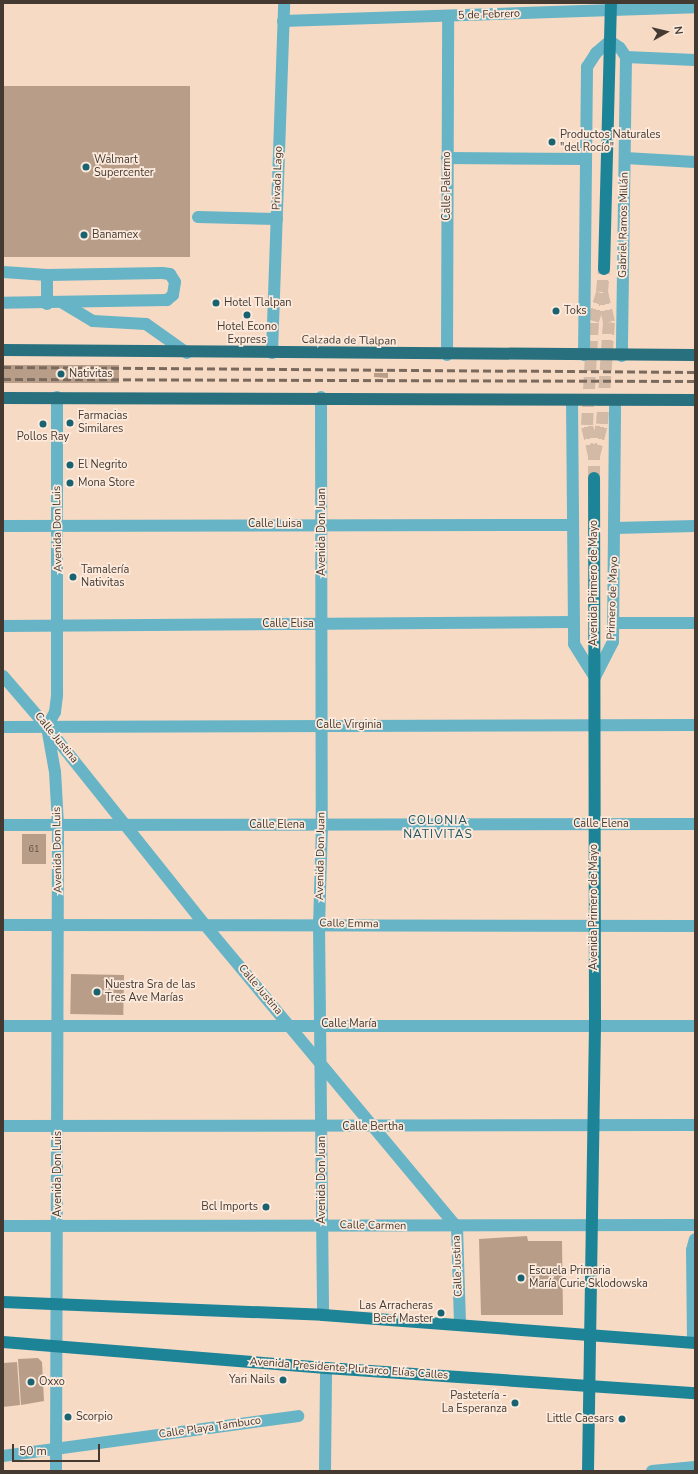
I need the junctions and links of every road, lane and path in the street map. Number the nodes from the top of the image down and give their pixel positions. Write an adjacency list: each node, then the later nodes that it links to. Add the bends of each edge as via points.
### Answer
1 (284, 3): 5 (street, Privada Lago)
2 (611, 6): 3 (street, 5 de Febrero); 4 (street, 5 de Febrero); 6 (main road)
3 (695, 8)
4 (448, 16): 5 (street, 5 de Febrero); 9 (street, Calle Palermo)
5 (283, 21): 14 (street, Privada Lago)
6 (610, 41): 7 (street, via 620,48); 11 (street, via 596,53 587,67); 15 (main road)
7 (626, 57): 8 (street); 10 (street, Gabriel Ramos Millán)
8 (695, 60)
9 (447, 158): 11 (street); 24 (street, Calle Palermo)
10 (625, 158): 12 (street); 26 (street, Gabriel Ramos Millán)
11 (585, 159): 25 (street)
12 (695, 162)
13 (198, 217): 14 (street)
14 (277, 219): 23 (street, Privada Lago)
15 (604, 269)
16 (3, 272): 17 (street)
17 (47, 275): 19 (street, via 162,273 170,274 175,282 173,295 167,300); 20 (street)
18 (3, 303): 20 (street)
19 (63, 303): 20 (street); 22 (street, via 93,321 146,324)
20 (47, 304)
21 (3, 350): 22 (highway, Calzada de Tlalpan)
22 (187, 353): 23 (highway, Calzada de Tlalpan)
23 (272, 354): 24 (highway, Calzada de Tlalpan)
24 (447, 355): 25 (highway, Calzada de Tlalpan)
25 (584, 355): 26 (highway, Calzada de Tlalpan)
26 (622, 356): 27 (highway, Calzada de Tlalpan)
27 (695, 356)
28 (57, 397): 29 (highway); 30 (highway); 35 (street, Avenida Don Luis)
29 (321, 397): 31 (highway); 36 (street, Avenida Don Juan)
30 (3, 398)
31 (572, 400): 32 (highway); 37 (street)
32 (615, 400): 33 (highway); 40 (street, Primero de Mayo)
33 (695, 400)
34 (594, 478): 48 (main road, Avenida Primero de Mayo)
35 (58, 524): 36 (street, Calle Luisa); 38 (street, Calle Luisa); 45 (street, Avenida Don Luis)
36 (322, 524): 37 (street, Calle Luisa); 44 (street, Avenida Don Juan)
37 (572, 525): 41 (street)
38 (3, 526)
39 (695, 526): 40 (street)
40 (615, 528): 42 (street, Primero de Mayo)
41 (573, 622): 44 (street, Calle Elisa); 48 (street, via 574,644)
42 (613, 623): 43 (street); 48 (street, Primero de Mayo, via 613,642)
43 (695, 623)
44 (322, 624): 45 (street, Calle Elisa); 49 (street, Avenida Don Juan)
45 (59, 625): 46 (street, Calle Elisa); 52 (street, Avenida Don Luis, via 55,712)
46 (3, 626)
47 (3, 676): 52 (street, Calle Justina)
48 (594, 677): 50 (main road, Avenida Primero de Mayo)
49 (322, 725): 50 (street, Calle Virginia); 52 (street, Calle Virginia); 59 (street, Avenida Don Juan)
50 (595, 725): 51 (street, Calle Virginia); 55 (main road, Avenida Primero de Mayo)
51 (695, 725)
52 (47, 726): 53 (street, Calle Virginia); 54 (street, Calle Justina); 58 (street, Avenida Don Luis, via 55,772)
53 (3, 727)
54 (123, 824): 58 (street, Calle Elena); 59 (street, Calle Elena); 63 (street, Calle Justina)
55 (594, 824): 56 (street, Calle Elena); 59 (street, Calle Elena); 65 (main road, Avenida Primero de Mayo)
56 (695, 824)
57 (3, 825): 58 (street, Calle Elena)
58 (58, 825): 62 (street, Avenida Don Luis)
59 (322, 825): 60 (street, Avenida Don Juan)
60 (319, 924): 63 (street, Calle Emma); 65 (street, Calle Emma); 67 (street, Avenida Don Juan)
61 (3, 925): 62 (street, Calle Emma)
62 (58, 925): 63 (street, Calle Emma); 71 (street, Avenida Don Luis)
63 (205, 925): 66 (street, Calle Justina)
64 (695, 926): 65 (street, Calle Emma)
65 (595, 927): 69 (main road, Avenida Primero de Mayo)
66 (289, 1024): 67 (street, Calle María); 71 (street, Calle María); 72 (street, Calle Justina)
67 (320, 1024): 69 (street, Calle María); 72 (street, Avenida Don Juan)
68 (3, 1026): 71 (street, Calle María)
69 (595, 1026): 70 (street, Calle María); 76 (main road, Avenida Primero de Mayo)
70 (695, 1026)
71 (58, 1027): 75 (street, Avenida Don Luis)
72 (322, 1066): 77 (street, Avenida Don Juan); 78 (street, Calle Justina)
73 (695, 1125): 76 (street, Calle Bertha)
74 (3, 1126): 75 (street, Calle Bertha)
75 (57, 1126): 77 (street, Calle Bertha); 82 (street, Avenida Don Luis)
76 (594, 1126): 78 (street, Calle Bertha); 83 (main road, Avenida Primero de Mayo)
77 (322, 1128): 78 (street, Calle Bertha); 79 (street, Avenida Don Juan)
78 (375, 1128): 84 (street, Calle Justina)
79 (322, 1225): 82 (street, Calle Carmen); 84 (street, Calle Carmen); 89 (street, Avenida Don Juan)
80 (695, 1225): 83 (street, Calle Carmen)
81 (3, 1226): 82 (street, Calle Carmen)
82 (58, 1226): 88 (street, Avenida Don Luis)
83 (593, 1226): 84 (street, Calle Carmen); 91 (main road, Avenida Primero de Mayo)
84 (457, 1227): 90 (street, Calle Justina)
85 (695, 1239): 86 (street, via 692,1250)
86 (694, 1300): 93 (street)
87 (3, 1302): 88 (main road)
88 (58, 1305): 89 (main road); 94 (street, Avenida Don Luis)
89 (323, 1315): 90 (main road)
90 (460, 1324): 91 (main road)
91 (591, 1336): 93 (main road); 96 (main road, Avenida Primero de Mayo)
92 (3, 1342): 94 (main road, Avenida Presidente Plutarco Elías Calles)
93 (694, 1343)
94 (57, 1346): 95 (main road, Avenida Presidente Plutarco Elías Calles); 99 (street, Avenida Don Luis)
95 (326, 1368): 96 (main road, Avenida Presidente Plutarco Elías Calles); 103 (street)
96 (589, 1385): 97 (main road, Avenida Presidente Plutarco Elías Calles); 104 (main road, Avenida Primero de Mayo)
97 (695, 1393)
98 (298, 1416): 99 (street, Calle Playa Tambuco)
99 (56, 1449): 100 (street, Calle Playa Tambuco); 102 (street, Avenida Don Luis)
100 (3, 1456)
101 (695, 1467): 105 (street)
102 (56, 1471)
103 (325, 1471)
104 (588, 1471)
105 (652, 1471)

